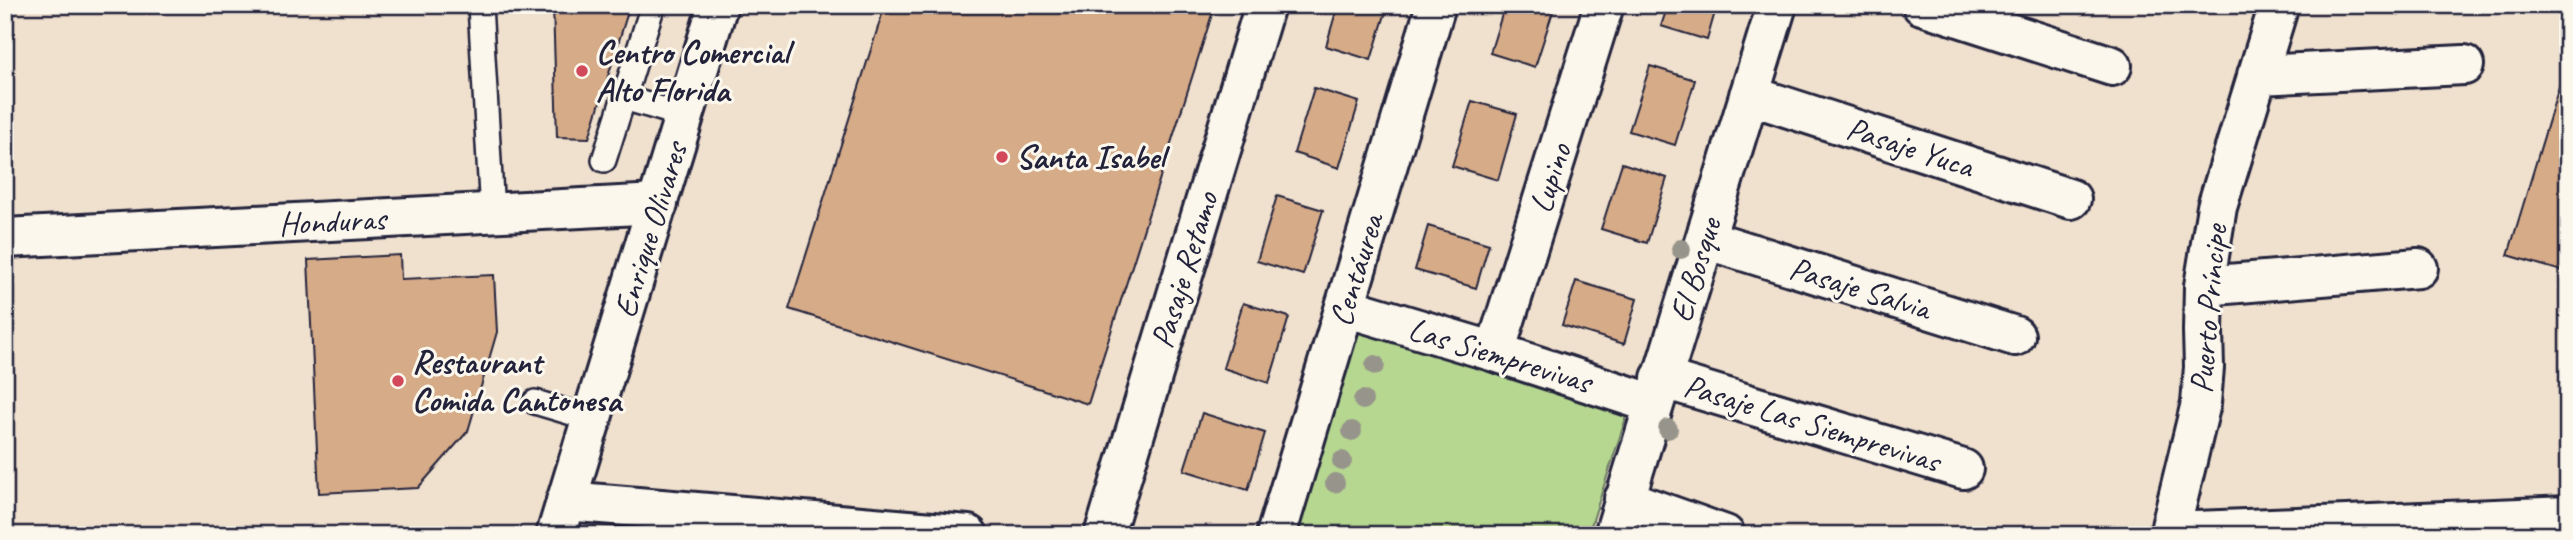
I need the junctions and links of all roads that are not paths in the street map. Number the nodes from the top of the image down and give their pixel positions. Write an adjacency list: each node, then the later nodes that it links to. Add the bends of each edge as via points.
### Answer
1 (480, 5): 19 (lane)
2 (653, 5): 14 (lane)
3 (718, 5): 15 (street, Enrique Olivares)
4 (1265, 5): 39 (street, Pasaje Retamo)
5 (1436, 5): 24 (street, Centáurea)
6 (1604, 5): 26 (street, Lupino)
7 (1777, 5): 13 (street, El Bosque)
8 (1923, 5): 11 (street)
9 (2279, 5): 12 (street, Puerto Príncipe)
10 (2464, 65): 12 (street)
11 (2112, 66)
12 (2258, 75): 23 (street, Puerto Príncipe, via 2217,207)
13 (1749, 95): 17 (street, Pasaje Yuca); 21 (street, El Bosque)
14 (624, 98): 15 (lane); 16 (lane)
15 (685, 116): 18 (street, Enrique Olivares)
16 (604, 160)
17 (2071, 199)
18 (658, 204): 19 (street, Honduras); 29 (street, Enrique Olivares)
19 (492, 213): 20 (street, Honduras)
20 (5, 238)
21 (1704, 239): 25 (street, Pasaje Salvia); 27 (street, El Bosque)
22 (2418, 268): 23 (street)
23 (2204, 286): 37 (street, Puerto Príncipe, via 2201,403)
24 (1345, 307): 26 (street, Las Siemprevivas); 40 (street, Centáurea)
25 (2015, 336)
26 (1495, 352): 27 (street, Las Siemprevivas)
27 (1658, 391): 30 (street, Pasaje Las Siemprevivas); 31 (street, El Bosque)
28 (535, 402): 29 (lane)
29 (592, 419): 33 (street, Enrique Olivares)
30 (1963, 469)
31 (1625, 499): 41 (street, El Bosque); 42 (street)
32 (2568, 516): 35 (street)
33 (561, 518): 34 (street)
34 (761, 526): 36 (street)
35 (2455, 528): 37 (street)
36 (907, 532): 38 (street)
37 (2170, 533)
38 (968, 535)
39 (1104, 535)
40 (1276, 535)
41 (1614, 535)
42 (1724, 535)

